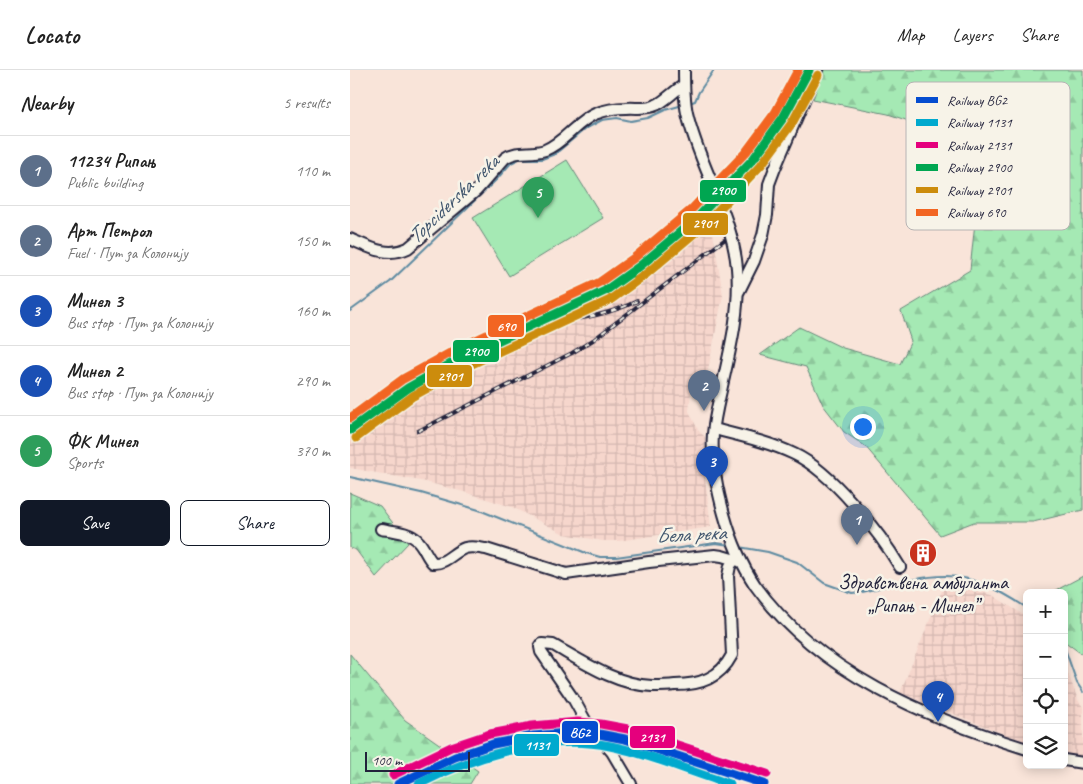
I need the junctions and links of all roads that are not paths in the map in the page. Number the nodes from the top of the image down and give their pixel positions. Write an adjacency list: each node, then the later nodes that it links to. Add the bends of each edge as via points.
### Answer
1 (684, 70): 3 (street)
2 (817, 70): 5 (street, via 769,184 762,235)
3 (684, 84): 4 (street, via 656,106 615,108 594,114 544,150 510,154 476,191 408,248 382,252); 5 (street, via 686,108 702,160 731,235)
4 (350, 239)
5 (739, 292): 6 (street)
6 (714, 429): 8 (street, via 714,464 719,497); 9 (street, via 794,454 815,467 858,511)
7 (381, 529): 8 (street, via 414,538 433,563 439,564 466,548 474,547 566,574 714,555)
8 (738, 558): 10 (street, via 780,616 827,658 887,694 947,722); 13 (street, via 730,566 728,576 732,655 719,673 708,680 681,685 637,684 613,676 553,645 546,643 540,647 585,720 612,752)
9 (900, 568)
10 (1023, 748)
11 (1068, 761): 12 (street)
12 (1083, 763)
13 (631, 784)

